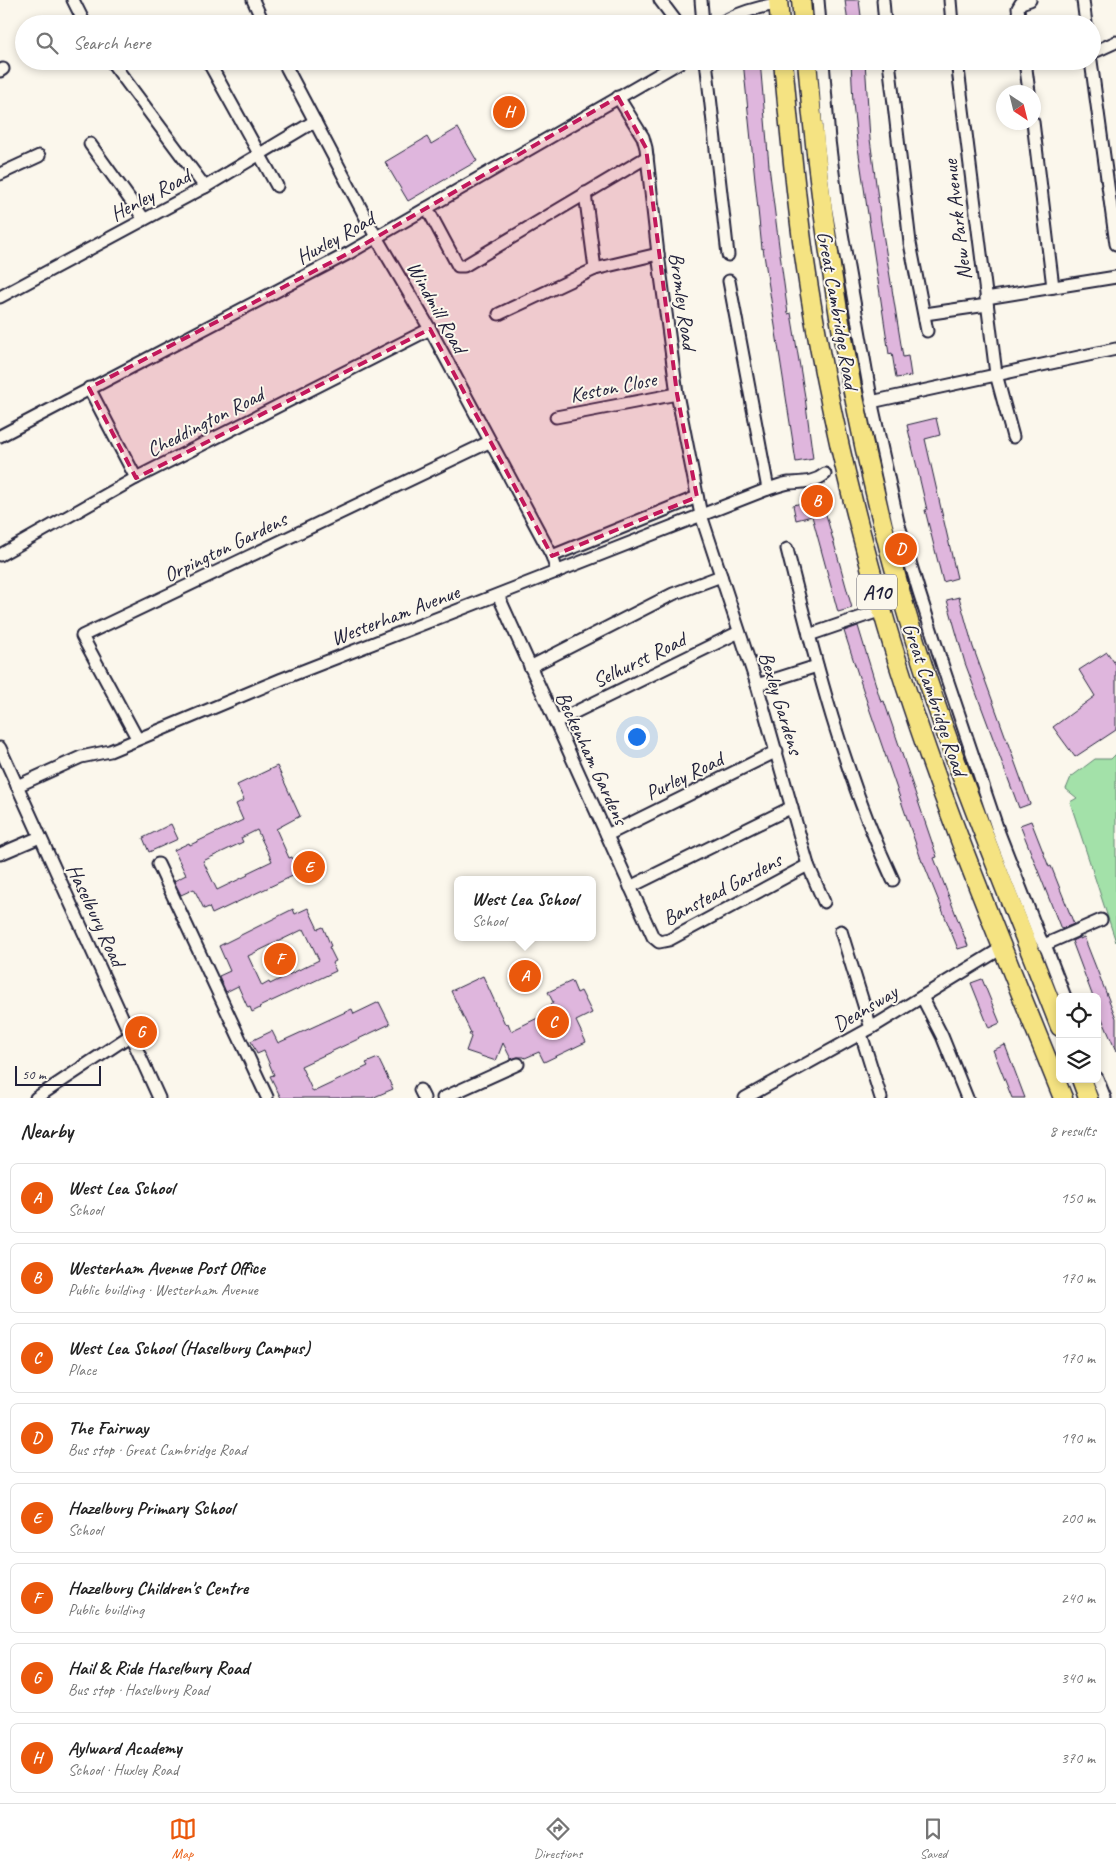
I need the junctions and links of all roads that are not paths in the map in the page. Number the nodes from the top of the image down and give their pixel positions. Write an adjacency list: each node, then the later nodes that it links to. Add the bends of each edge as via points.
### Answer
1 (73, 0): 12 (street)
2 (253, 0): 13 (street)
3 (660, 0): 14 (street)
4 (701, 0): 15 (street)
5 (801, 0): 18 (highway)
6 (818, 0): 19 (street)
7 (883, 0): 20 (street)
8 (950, 0): 21 (street)
9 (1030, 0): 22 (street, via 1020,3)
10 (1083, 0): 23 (street)
11 (778, 2): 16 (street); 17 (highway)
12 (80, 15)
13 (260, 15)
14 (671, 15)
15 (702, 15)
16 (737, 15)
17 (779, 15)
18 (802, 15)
19 (819, 15)
20 (884, 15)
21 (951, 15)
22 (1019, 15)
23 (1085, 15)
24 (1116, 42): 25 (street)
25 (1101, 49)
26 (118, 70): 48 (street)
27 (213, 70): 43 (street)
28 (288, 70): 40 (street, Windmill Road)
29 (666, 70): 39 (street, Huxley Road)
30 (707, 70): 55 (street)
31 (784, 70): 75 (highway, Great Cambridge Road / A10, via 804,257)
32 (808, 70): 100 (highway, Great Cambridge Road / A10, via 827,253 850,381 880,517 914,636 956,763)
33 (824, 70): 70 (street, via 837,205)
34 (890, 70): 63 (street, via 910,243)
35 (958, 70): 61 (street, New Park Avenue)
36 (1026, 70): 38 (street)
37 (1092, 70): 53 (street)
38 (1028, 85)
39 (618, 97): 45 (street, Bromley Road, via 643,137); 50 (street, Huxley Road)
40 (315, 121): 43 (street, Henley Road); 52 (street, Windmill Road)
41 (1033, 130): 59 (street)
42 (90, 144): 51 (street)
43 (258, 154): 47 (street); 48 (street, Henley Road)
44 (39, 156): 46 (street)
45 (647, 156): 49 (street); 54 (street, Bromley Road)
46 (0, 174)
47 (277, 186)
48 (205, 187): 51 (street, Henley Road)
49 (585, 193): 50 (street, via 464,266 458,266); 56 (street)
50 (427, 208): 52 (street, Huxley Road)
51 (144, 219): 60 (street, Henley Road)
52 (376, 237): 64 (street, Windmill Road); 68 (street, Huxley Road)
53 (1116, 244)
54 (658, 254): 56 (street); 69 (street, Bromley Road)
55 (728, 255)
56 (595, 269): 62 (street)
57 (1116, 277): 59 (street)
58 (729, 281): 77 (street)
59 (1053, 287): 61 (street)
60 (0, 297)
61 (986, 301): 63 (street); 67 (street, New Park Avenue)
62 (499, 314)
63 (925, 314): 65 (street)
64 (430, 329): 74 (street, Windmill Road); 76 (street, Cheddington Road)
65 (927, 331)
66 (1116, 349): 67 (street)
67 (996, 374): 70 (street); 73 (street, New Park Avenue)
68 (89, 388): 72 (street, Huxley Road); 76 (street)
69 (678, 394): 71 (street, Keston Close); 78 (street, Bromley Road)
70 (872, 402): 100 (street, via 898,522)
71 (556, 417)
72 (0, 436)
73 (1012, 437)
74 (489, 442): 84 (street, Windmill Road); 95 (street, Orpington Gardens, via 82,636)
75 (845, 470): 77 (street, Westerham Avenue, via 825,474 816,472); 88 (highway, Great Cambridge Road / A10)
76 (136, 478): 83 (street, Cheddington Road)
77 (768, 488): 79 (street, Westerham Avenue)
78 (697, 497): 79 (street, Bromley Road); 80 (street)
79 (701, 515): 81 (street, Westerham Avenue); 86 (street, Bexley Gardens)
80 (622, 527): 81 (street); 84 (street)
81 (628, 545): 85 (street, Westerham Avenue)
82 (787, 549): 90 (street)
83 (0, 556)
84 (552, 556): 85 (street, Windmill Road)
85 (557, 572): 87 (street, Westerham Avenue)
86 (721, 576): 89 (street, Bexley Gardens); 92 (street, via 657,602)
87 (498, 595): 92 (street, Beckenham Gardens); 95 (street, Westerham Avenue)
88 (882, 610): 90 (street); 113 (highway, Great Cambridge Road / A10, via 935,771)
89 (739, 632): 93 (street, Bexley Gardens); 94 (street, Selhurst Road)
90 (808, 635): 91 (street)
91 (816, 666): 93 (street); 106 (street, via 843,752)
92 (530, 667): 94 (street, Beckenham Gardens)
93 (757, 685): 97 (street, Bexley Gardens)
94 (555, 722): 101 (street, Beckenham Gardens)
95 (137, 738): 98 (street, Westerham Avenue, via 110,750 81,757)
96 (0, 748): 98 (street, Haselbury Road)
97 (777, 751): 99 (street, Bexley Gardens); 101 (street, Purley Road)
98 (17, 786): 102 (street, Haselbury Road)
99 (792, 807): 105 (street, Bexley Gardens); 107 (street)
100 (989, 827): 112 (street); 116 (highway, Great Cambridge Road / A10)
101 (607, 835): 107 (street, Beckenham Gardens)
102 (40, 837): 103 (street); 119 (street, Haselbury Road)
103 (0, 854)
104 (158, 864): 125 (street)
105 (808, 865): 108 (street, Bexley Gardens); 111 (street, Banstead Gardens, via 669,940 659,942)
106 (892, 880)
107 (630, 887): 111 (street, Beckenham Gardens)
108 (824, 902)
109 (1101, 920): 112 (street)
110 (841, 931): 117 (street)
111 (653, 937)
112 (1044, 945): 114 (street)
113 (1002, 948): 115 (street, Deansway); 130 (highway, Great Cambridge Road / A10)
114 (1063, 993)
115 (922, 997): 117 (street, Deansway); 129 (street)
116 (1056, 1016)
117 (871, 1028): 118 (street, Deansway)
118 (860, 1034): 127 (street, Deansway); 128 (street)
119 (131, 1035): 123 (street); 124 (street, Haselbury Road)
120 (518, 1064): 126 (street)
121 (1082, 1083): 131 (highway)
122 (1099, 1083): 132 (street)
123 (36, 1098)
124 (159, 1098)
125 (267, 1098)
126 (443, 1098)
127 (745, 1098)
128 (881, 1098)
129 (967, 1098)
130 (1063, 1098)
131 (1088, 1098)
132 (1105, 1098)

